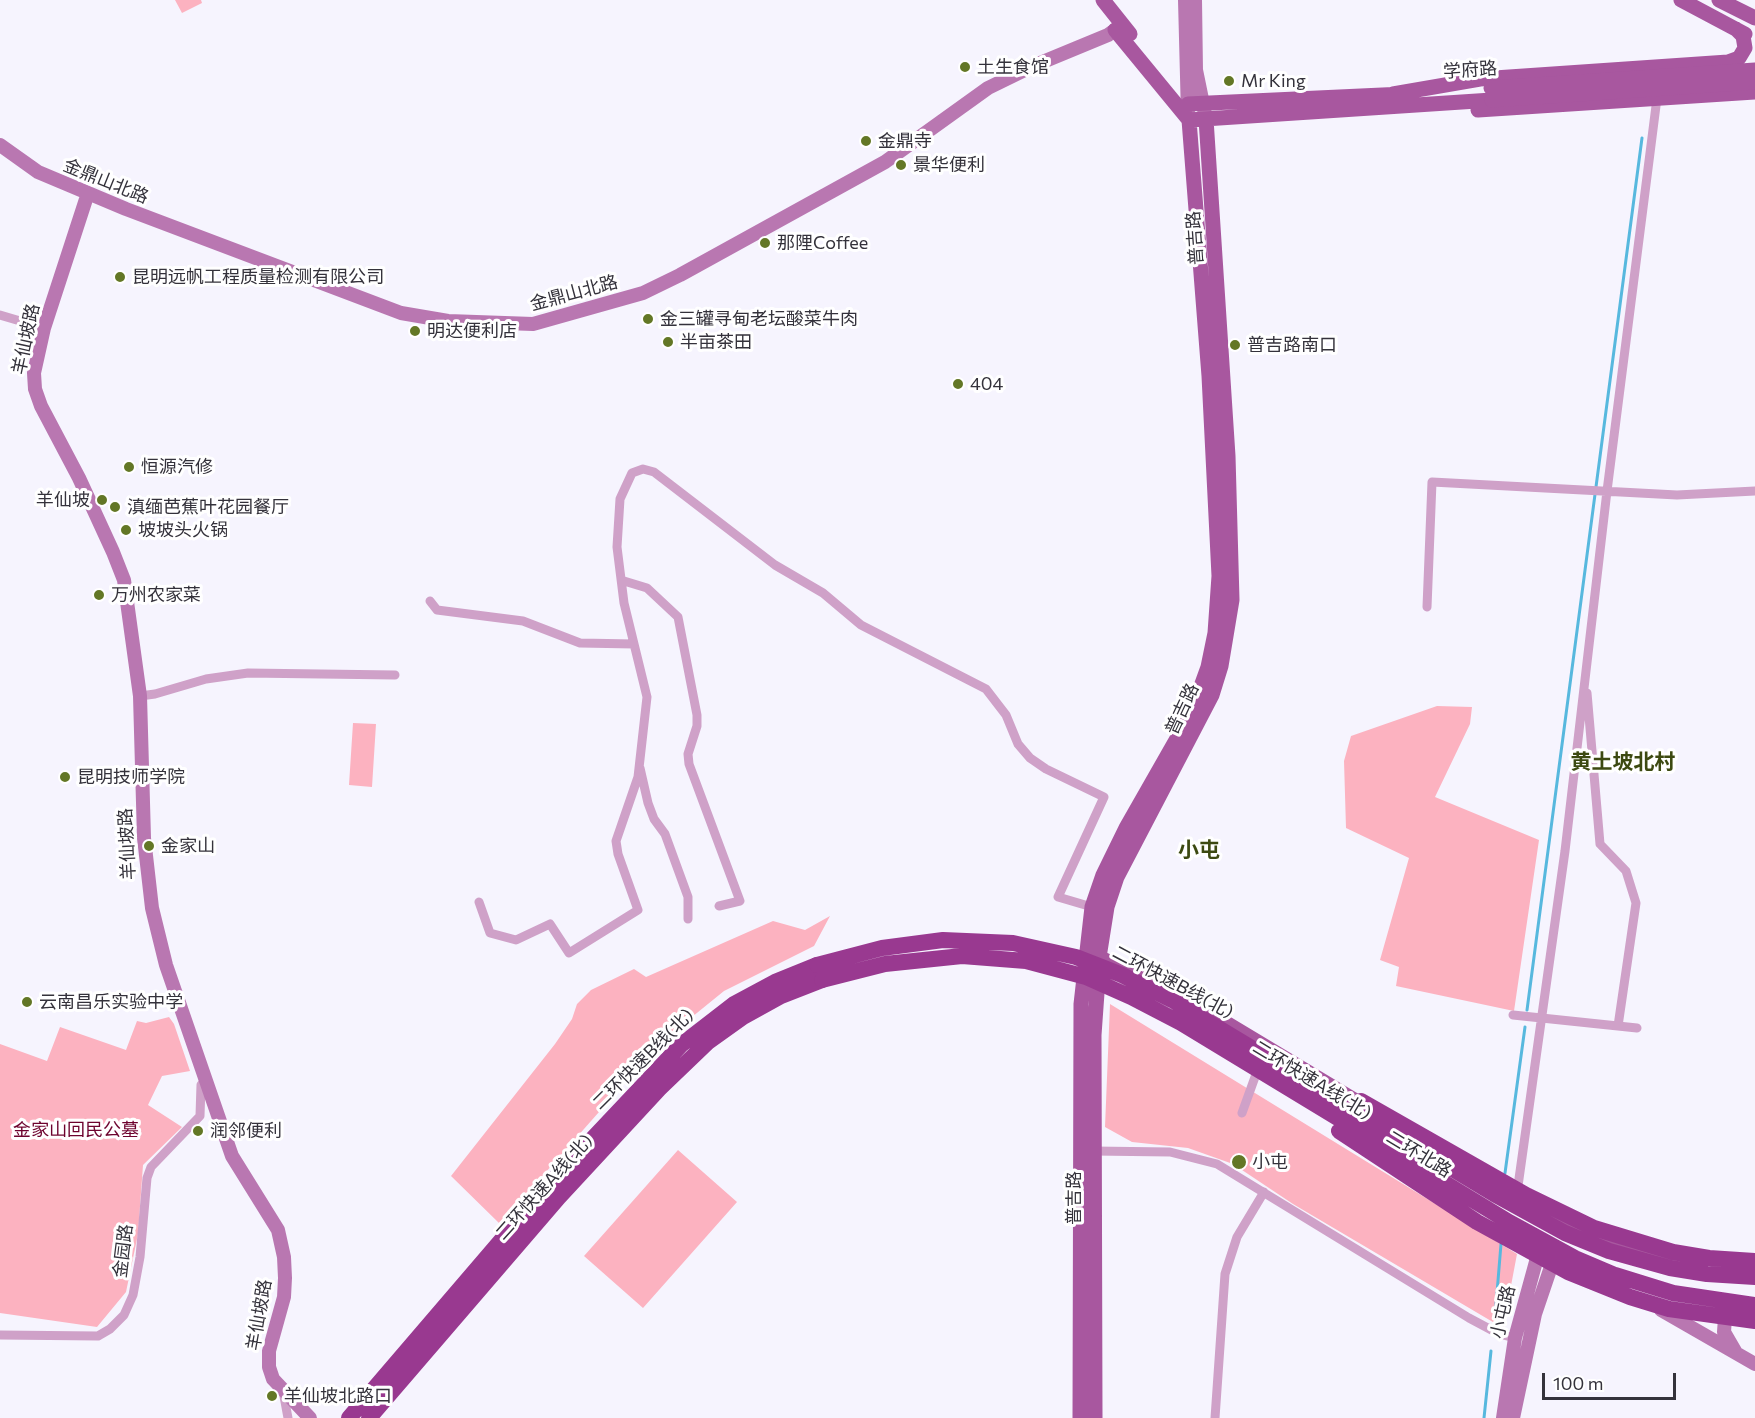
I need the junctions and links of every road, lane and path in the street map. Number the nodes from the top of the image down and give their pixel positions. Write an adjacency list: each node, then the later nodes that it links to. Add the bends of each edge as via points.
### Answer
1 (1103, 0): 7 (main road)
2 (1185, 0): 18 (street, 普吉路)
3 (1195, 0): 18 (street, 普吉路)
4 (1681, 0): 8 (main road)
5 (1719, 0): 6 (main road)
6 (1755, 18)
7 (1118, 27): 18 (main road); 20 (main road); 22 (street, 金鼎山北路, via 988,88 885,162 680,275 643,293 533,324 448,321 401,313)
8 (1736, 29): 9 (main road); 10 (main road, via 1745,42 1743,53 1732,61)
9 (1755, 39)
10 (1708, 64): 15 (main road, via 1717,69 1720,80); 17 (main road, via 1471,80)
11 (1755, 70): 14 (main road, 学府路, bridge)
12 (1755, 82): 14 (main road, 学府路, bridge)
13 (1755, 92): 15 (main road, 学府路)
14 (1492, 94): 17 (main road, 学府路)
15 (1711, 94): 16 (main road, 学府路)
16 (1658, 98): 17 (main road, 学府路, via 1493,109); 25 (street)
17 (1394, 100): 18 (main road, 学府路); 19 (main road, 学府路)
18 (1195, 104): 19 (main road); 20 (street, 普吉路)
19 (1206, 119): 20 (main road, 学府路); 41 (main road, 普吉路, via 1231,511 1233,576 1228,634 1221,666 1198,726 1117,877)
20 (1189, 120): 39 (main road, 普吉路, via 1210,388 1219,576 1215,633 1191,714 1126,828)
21 (0, 146): 22 (street, 金鼎山北路, via 38,172)
22 (88, 192): 24 (street, 羊仙坡路)
23 (0, 315): 24 (street)
24 (44, 328): 33 (street, 羊仙坡路, via 34,373 35,389 124,580)
25 (1606, 491): 26 (street, via 1677,495); 29 (street, via 1432,482); 36 (street)
26 (1755, 491)
27 (624, 582): 30 (street, via 624,603); 38 (street, via 647,588 678,617 697,715 689,764 740,901); 39 (street, via 617,547 620,499 632,473 643,469 654,472 775,565 823,593 861,625 986,689 1006,715 1017,744 1030,758 1104,796 1058,897)
28 (430, 601): 30 (street, via 437,610 523,621 580,643)
29 (1428, 607)
30 (634, 644): 34 (street, via 647,697)
31 (395, 675): 33 (street, via 248,673)
32 (1586, 682): 35 (street)
33 (140, 696): 50 (street, 羊仙坡路, via 147,881 166,965)
34 (639, 766): 37 (street, via 616,841 638,910 569,953 550,924 516,940 490,933); 40 (street, via 648,803 667,840 687,897)
35 (1594, 766): 36 (street); 47 (street, via 1600,844 1626,871 1636,903)
36 (1575, 767): 46 (street)
37 (479, 902)
38 (719, 906)
39 (1092, 907): 41 (main road, 普吉路)
40 (688, 919)
41 (1093, 955): 43 (main road, 普吉路); 54 (main road, 二环北路, via 1194,1003)
42 (820, 973): 44 (highway, 二环快速B线(北), bridge, via 903,944 997,941 1076,957 1122,975); 71 (highway, 二环快速B线(北), via 775,982 734,1004 673,1053 547,1187); 72 (highway, 二环快速A线(北), via 734,1023 659,1089 559,1197)
43 (1090, 987): 49 (main road, 二环北路, via 1160,1021); 52 (main road, 普吉路); 73 (main road, 普吉路)
44 (1168, 1007): 59 (highway, bridge, via 1572,1218 1673,1252); 61 (highway, 二环快速B线(北), bridge, via 1565,1233 1650,1263 1707,1274); 62 (highway, 二环快速A线(北), bridge, via 1493,1213 1575,1258 1673,1293); 63 (highway, bridge, via 1420,1185 1539,1257 1599,1286 1649,1304 1708,1317)
45 (1513, 1015): 46 (street)
46 (1542, 1019): 47 (street); 54 (street)
47 (1618, 1026): 48 (street)
48 (1637, 1028)
49 (1255, 1077): 51 (street); 57 (main road, 二环北路)
50 (206, 1079): 64 (street, 金园路, via 201,1085 200,1116 151,1167 147,1178 138,1267 133,1295 124,1314 98,1336); 68 (street, 羊仙坡路, via 232,1156 278,1230 284,1257 284,1297 269,1351 269,1367)
51 (1242, 1113)
52 (1093, 1151): 53 (street, via 1139,1149 1193,1156 1217,1164); 74 (main road, 普吉路)
53 (1264, 1192): 65 (street, via 1469,1318); 75 (street, via 1237,1237 1225,1274)
54 (1516, 1198): 55 (main road, 二环北路)
55 (1550, 1216): 56 (main road, 二环北路); 57 (street, 小屯路)
56 (1566, 1224): 58 (street, 小屯路); 60 (main road, 二环北路, via 1667,1258)
57 (1540, 1247): 58 (main road, 二环北路); 65 (street, 小屯路)
58 (1557, 1255): 62 (main road, 二环北路, via 1650,1286); 66 (street); 77 (street, 小屯路, via 1532,1325)
59 (1755, 1261)
60 (1755, 1267)
61 (1755, 1277)
62 (1751, 1301): 66 (street, via 1731,1307 1724,1323 1727,1341)
63 (1755, 1321)
64 (0, 1335)
65 (1515, 1338): 76 (street, 小屯路)
66 (1739, 1354): 67 (street)
67 (1755, 1364)
68 (283, 1390): 69 (street, 羊仙坡路); 70 (street)
69 (306, 1413)
70 (288, 1418)
71 (349, 1418)
72 (369, 1418)
73 (1080, 1418)
74 (1095, 1418)
75 (1215, 1418)
76 (1503, 1418)
77 (1513, 1418)

